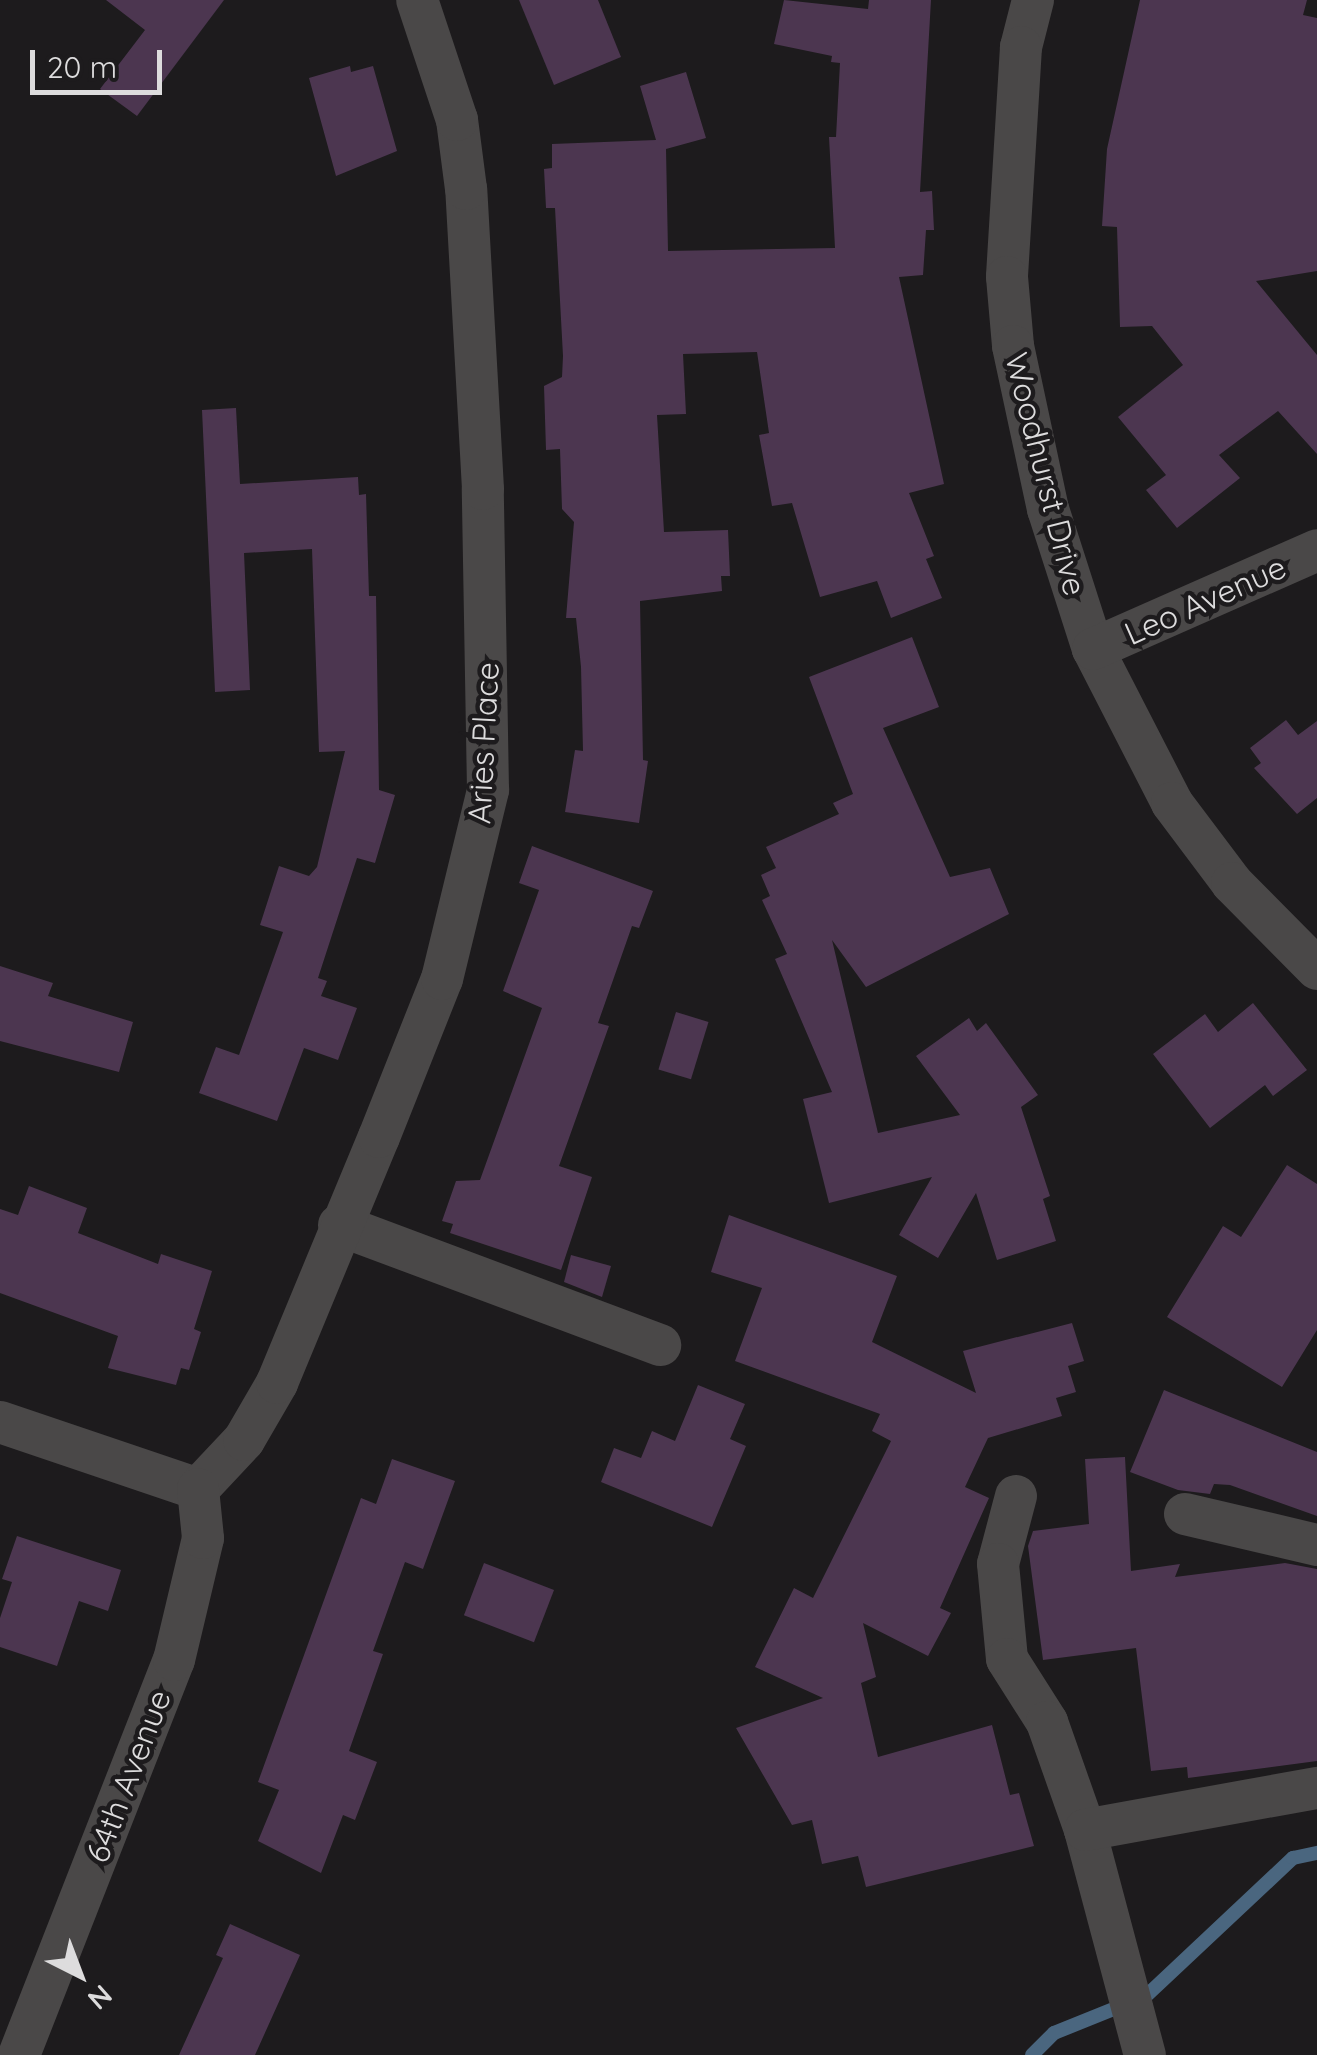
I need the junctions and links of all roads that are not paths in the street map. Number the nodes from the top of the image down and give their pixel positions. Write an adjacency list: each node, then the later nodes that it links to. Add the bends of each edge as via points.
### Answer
1 (417, 0): 6 (street, Aries Place, via 458,120 466,189 484,527 488,790 442,979)
2 (1033, 0): 4 (street, Woodhurst Drive, via 1010,165 1012,346 1048,509)
3 (1317, 550): 4 (street, Leo Avenue)
4 (1093, 649): 5 (street, Woodhurst Drive, via 1172,803 1232,883)
5 (1317, 969)
6 (339, 1226): 7 (street); 9 (street, Aries Place, via 277,1383 244,1440)
7 (660, 1344)
8 (0, 1422): 9 (street)
9 (198, 1489): 15 (street, 64th Avenue, via 203,1538 174,1660)
10 (1016, 1496): 14 (street, via 998,1564 1007,1659 1048,1722)
11 (1185, 1514): 12 (street)
12 (1317, 1545)
13 (1317, 1788): 14 (street)
14 (1085, 1830): 16 (street)
15 (19, 2055)
16 (1145, 2055)

